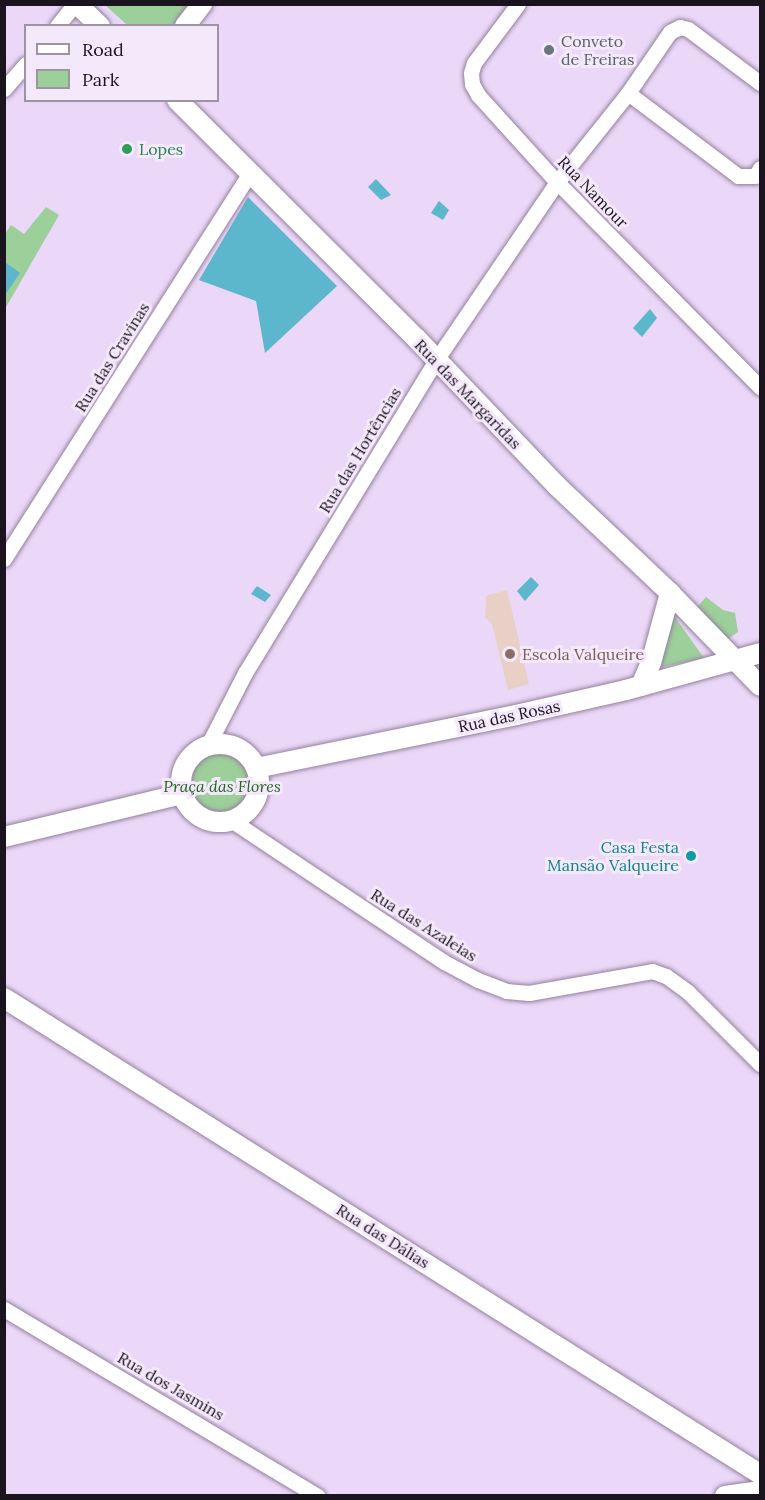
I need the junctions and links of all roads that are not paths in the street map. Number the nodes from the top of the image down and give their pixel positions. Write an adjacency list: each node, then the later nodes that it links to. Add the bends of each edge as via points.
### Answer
1 (76, 4): 4 (street); 5 (street)
2 (202, 4): 6 (street)
3 (518, 4): 14 (street, Rua Namour, via 474,63 472,84)
4 (59, 24)
5 (98, 24)
6 (186, 24)
7 (24, 66): 9 (street)
8 (760, 83): 10 (street, Rua das Hortências, via 693,32 680,27 670,32)
9 (4, 89)
10 (628, 93): 12 (street, via 738,176 755,176); 14 (street, Rua das Hortências)
11 (179, 102): 13 (street, Rua das Margaridas)
12 (760, 168)
13 (249, 175): 15 (street, Rua das Margaridas); 17 (street, Rua das Cravinas)
14 (556, 182): 15 (street, Rua das Hortências); 16 (street, Rua Namour)
15 (436, 360): 18 (street, Rua das Margaridas, via 557,486); 23 (street, Rua das Hortências, via 245,673)
16 (760, 387)
17 (4, 559)
18 (670, 593): 20 (street, Rua das Margaridas); 21 (street)
19 (760, 653): 20 (street, Rua das Rosas)
20 (735, 660): 21 (street, Rua das Rosas); 22 (street, Rua das Margaridas)
21 (641, 686): 24 (street, Rua das Rosas)
22 (760, 686)
23 (208, 745): 24 (street, via 236,747); 25 (street, via 188,759 180,782)
24 (256, 768): 26 (street, via 257,794 243,815)
25 (182, 794): 26 (street, via 189,808 201,818); 27 (street)
26 (231, 820): 29 (street, Rua das Azaleias, via 444,962 478,980 506,991 529,993 652,971 688,992)
27 (4, 837)
28 (4, 998): 31 (street, Rua das Dálias)
29 (760, 1064)
30 (4, 1309): 33 (street, Rua dos Jasmins)
31 (760, 1474)
32 (760, 1491): 34 (street)
33 (318, 1496)
34 (725, 1496)

